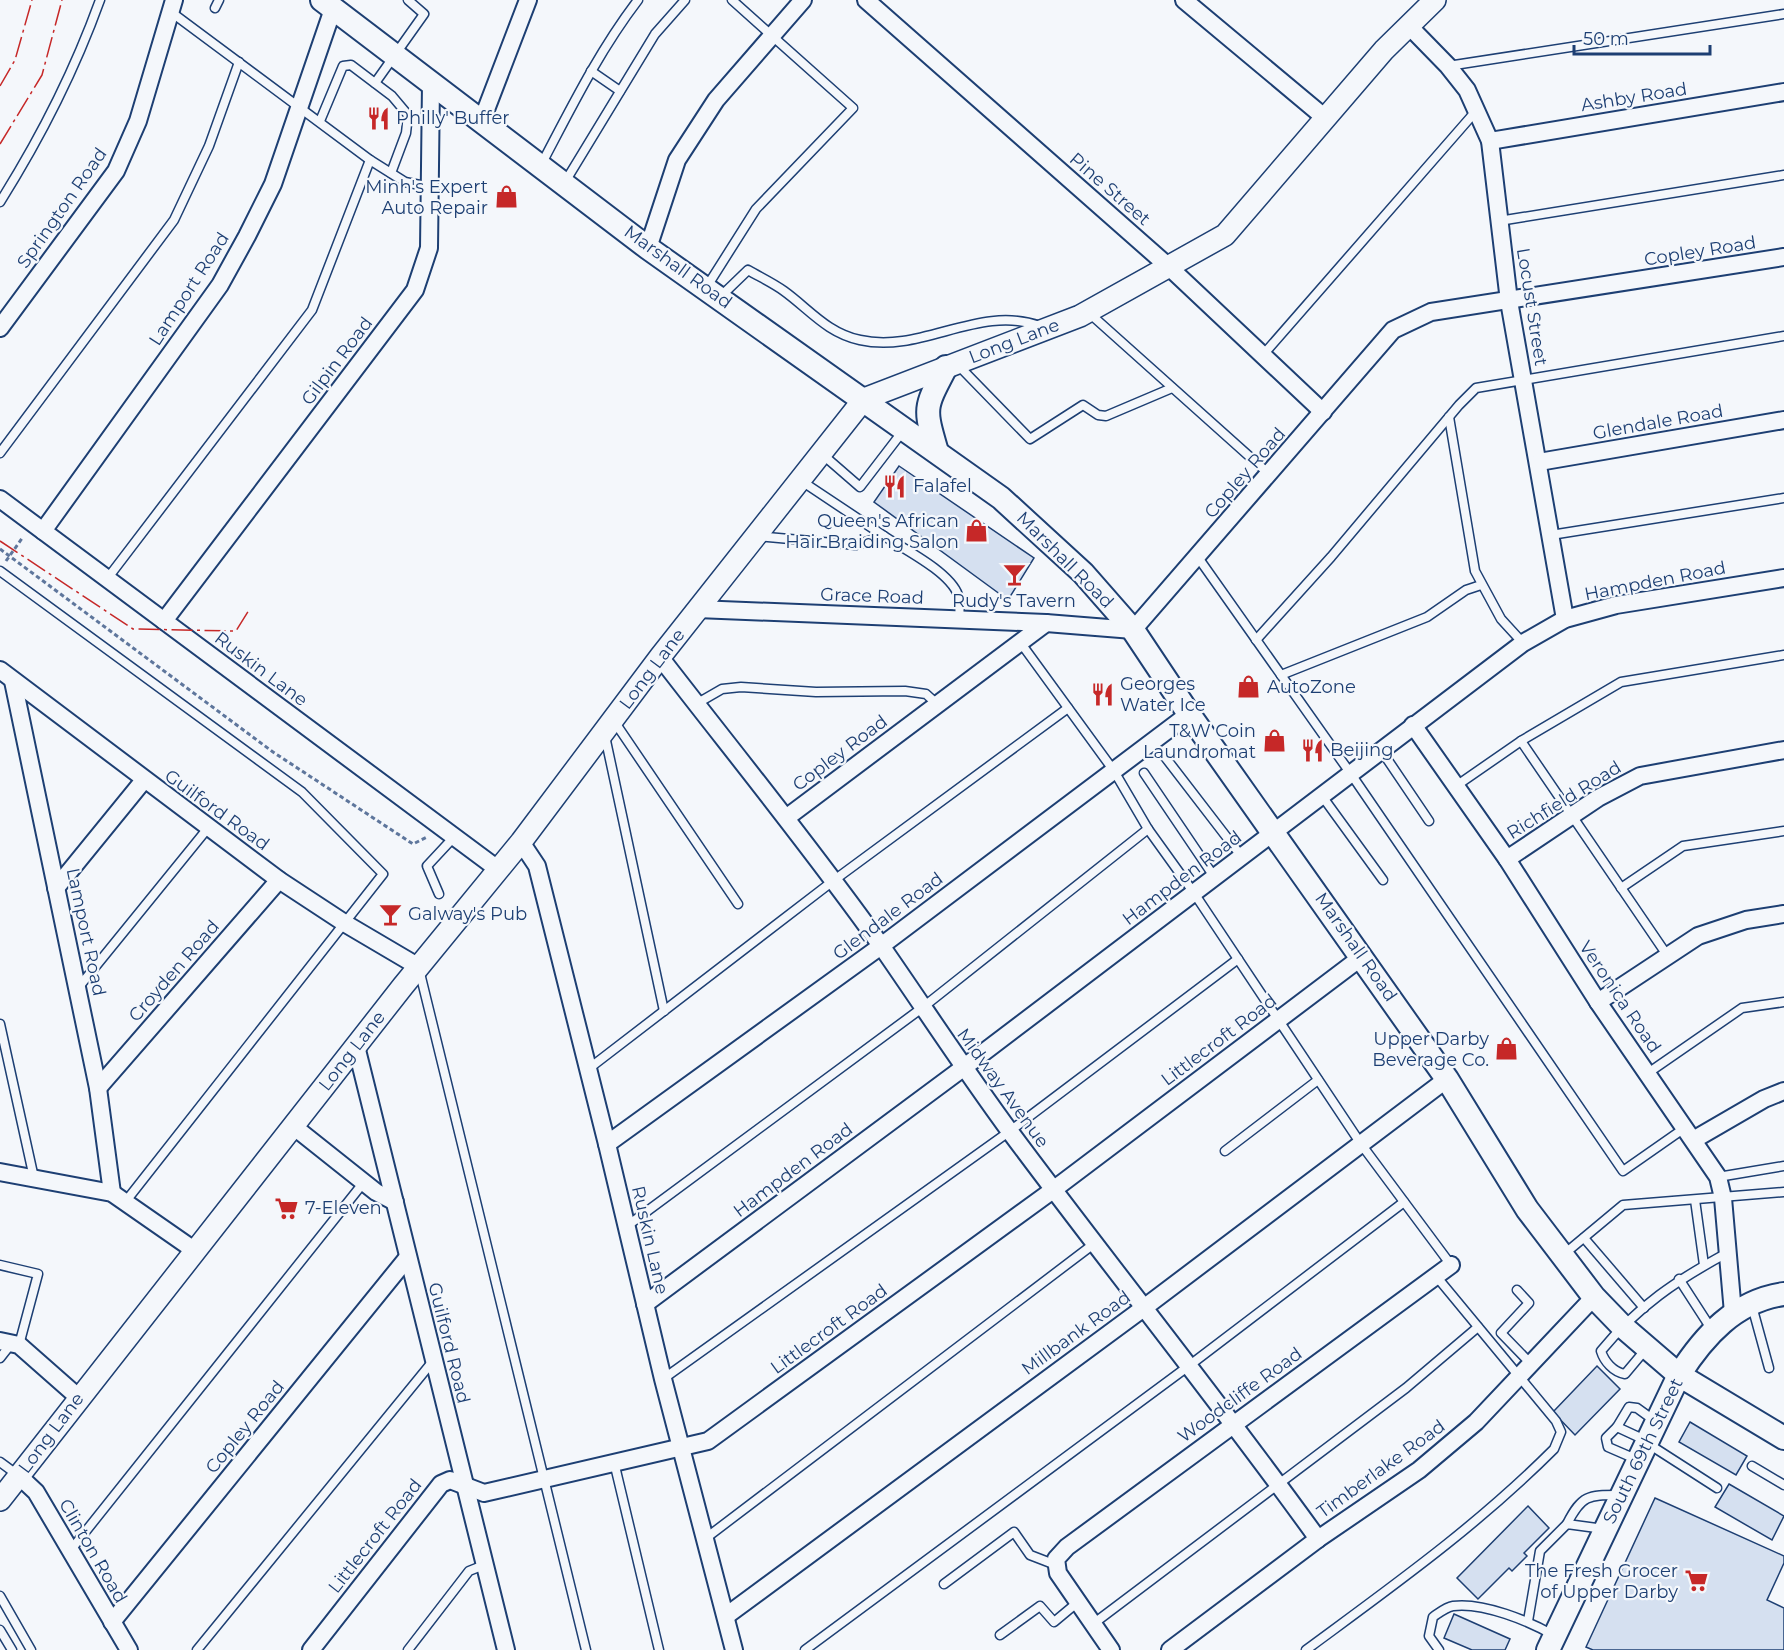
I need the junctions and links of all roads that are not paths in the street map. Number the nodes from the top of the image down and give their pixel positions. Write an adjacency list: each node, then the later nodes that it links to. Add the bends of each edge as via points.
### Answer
1 (100, 0): 36 (lane, via 51,118)
2 (408, 0): 16 (lane, via 424,14)
3 (528, 0): 27 (street)
4 (638, 0): 19 (lane)
5 (685, 0): 22 (lane, via 655,34)
6 (732, 0): 15 (lane)
7 (803, 0): 15 (street)
8 (1184, 0): 26 (street)
9 (1435, 0): 14 (street, Long Lane)
10 (873, 2): 40 (street, Pine Street)
11 (327, 5): 16 (main road, Marshall Road); 24 (street, Lamport Road)
12 (172, 6): 17 (lane); 44 (street, Springton Road, via 138,121 116,171)
13 (1784, 14): 18 (lane)
14 (1408, 25): 18 (street, Locust Street); 26 (street, Long Lane)
15 (772, 34): 38 (street, via 716,100 677,160); 41 (lane, via 853,108 756,209)
16 (395, 57): 20 (lane); 21 (main road, Marshall Road)
17 (239, 62): 24 (lane); 57 (lane, via 209,146 174,220)
18 (1448, 66): 25 (street, Locust Street, via 1467,90)
19 (591, 71): 22 (lane); 31 (lane)
20 (375, 83): 28 (lane, via 351,65 343,66); 32 (lane, via 408,115 406,133)
21 (431, 84): 27 (main road, Marshall Road); 35 (street, Gilpin Road)
22 (620, 91): 34 (lane)
23 (1784, 92): 29 (street, Ashby Road)
24 (300, 105): 28 (lane); 64 (street, Lamport Road, via 273,184 220,285)
25 (1476, 111): 29 (street, Locust Street); 47 (lane)
26 (1324, 117): 40 (street, Long Lane, via 1225,235)
27 (482, 120): 31 (main road, Marshall Road)
28 (320, 121): 30 (lane)
29 (1490, 141): 37 (street, Locust Street)
30 (370, 160): 32 (lane); 71 (lane, via 312,310)
31 (540, 165): 34 (main road, Marshall Road)
32 (391, 173): 35 (lane, via 405,182)
33 (1784, 175): 37 (lane)
34 (565, 183): 38 (main road, Marshall Road)
35 (430, 187): 76 (street, Gilpin Road, via 429,248 415,290)
36 (0, 202)
37 (1499, 221): 42 (street, Locust Street)
38 (648, 248): 41 (main road, Marshall Road)
39 (1784, 257): 42 (street, Copley Road)
40 (1169, 267): 43 (street, Long Lane); 47 (street, Pine Street)
41 (713, 293): 45 (lane, via 748,270 784,291 824,326 860,340 886,342 928,336 970,323 1001,319); 51 (main road, Marshall Road)
42 (1509, 301): 49 (street, Locust Street); 52 (street, Copley Road, via 1431,312 1393,330)
43 (1087, 312): 45 (street, Long Lane); 50 (lane)
44 (0, 328)
45 (1047, 329): 48 (street, Long Lane)
46 (1784, 336): 49 (lane)
47 (1263, 355): 52 (street, Pine Street)
48 (952, 365): 50 (lane, via 1030,439 1083,405 1106,416); 51 (street, Long Lane); 56 (main road, via 932,393 926,414)
49 (1524, 378): 53 (lane, via 1476,388); 59 (street, Locust Street)
50 (1173, 388): 60 (lane)
51 (864, 399): 55 (main road, Marshall Road); 58 (street, Long Lane)
52 (1323, 412): 60 (street, Copley Road)
53 (1449, 417): 72 (lane, via 1471,557); 79 (lane)
54 (1784, 420): 59 (street, Glendale Road)
55 (905, 428): 56 (main road, Marshall Road); 58 (lane, via 860,487)
56 (937, 452): 78 (main road, Marshall Road, via 1000,498 1083,573)
57 (0, 453)
58 (822, 454): 61 (street, Long Lane)
59 (1539, 462): 65 (street, Locust Street)
60 (1269, 474): 68 (street, Copley Road)
61 (800, 480): 66 (street, Long Lane); 67 (lane)
62 (1784, 498): 65 (lane)
63 (0, 499): 64 (street, Ruskin Lane)
64 (38, 527): 71 (street, Ruskin Lane)
65 (1551, 535): 75 (street, Locust Street)
66 (755, 536): 67 (lane, via 856,545); 73 (street, Long Lane)
67 (884, 536): 74 (lane, via 946,579 958,594)
68 (1197, 556): 78 (street, Copley Road); 79 (lane)
69 (0, 570): 124 (lane, via 302,792 383,874)
70 (1784, 578): 75 (street, Hampden Road, via 1616,605)
71 (107, 579): 76 (street, Ruskin Lane)
72 (1481, 585): 81 (lane, via 1501,619); 84 (lane, via 1466,590 1427,617)
73 (697, 609): 74 (street, Grace Road); 83 (street, Long Lane)
74 (960, 619): 77 (street, Grace Road)
75 (1565, 620): 81 (street, Hampden Road)
76 (164, 621): 109 (street, Ruskin Lane)
77 (1046, 622): 78 (street); 80 (street, Copley Road)
78 (1133, 630): 89 (main road, Marshall Road)
79 (1256, 640): 84 (lane)
80 (1020, 641): 87 (street, Copley Road); 88 (lane)
81 (1523, 643): 90 (street, Hampden Road)
82 (1784, 655): 92 (lane, via 1621,682)
83 (660, 657): 86 (street, Midway Avenue); 91 (street, Long Lane)
84 (1281, 675): 98 (lane)
85 (7, 676): 99 (street, Guilford Road); 118 (street, Lamport Road)
86 (696, 704): 87 (lane, via 722,689 741,687 816,692 905,691 926,694); 103 (street, Midway Avenue)
87 (937, 704): 103 (street, Copley Road)
88 (1068, 708): 96 (lane); 117 (lane)
89 (1189, 714): 96 (street, Glendale Road); 108 (main road, Marshall Road)
90 (1413, 725): 93 (street, Hampden Road); 100 (street, Veronica Road)
91 (609, 727): 110 (street, Long Lane); 122 (lane); 134 (lane)
92 (1521, 741): 100 (lane); 102 (lane)
93 (1382, 750): 98 (street, Hampden Road); 104 (lane)
94 (1784, 750): 102 (street, Richfield Road, via 1640,776)
95 (1165, 757): 111 (lane)
96 (1114, 771): 106 (lane); 125 (street, Glendale Road)
97 (1144, 773): 114 (lane)
98 (1351, 774): 101 (street, Hampden Road); 147 (lane, via 1623,1171)
99 (144, 780): 105 (street, Guilford Road); 118 (street)
100 (1456, 786): 112 (street, Veronica Road)
101 (1322, 796): 108 (street, Hampden Road); 115 (lane)
102 (1571, 816): 112 (street, Richfield Road); 119 (lane)
103 (786, 818): 117 (street, Midway Avenue)
104 (1429, 821)
105 (208, 828): 116 (street, Guilford Road); 130 (lane)
106 (1149, 829): 120 (lane); 133 (lane)
107 (1784, 831): 119 (lane, via 1683,846)
108 (1275, 832): 111 (street, Hampden Road); 127 (main road, Marshall Road)
109 (454, 837): 113 (street, Ruskin Lane); 121 (lane, via 427,866)
110 (521, 842): 113 (street, Long Lane); 139 (street, Ruskin Lane, via 537,866)
111 (1242, 857): 114 (street, Hampden Road)
112 (1507, 860): 131 (street, Veronica Road)
113 (499, 870): 129 (street, Long Lane)
114 (1215, 878): 120 (street, Hampden Road)
115 (1383, 879)
116 (279, 880): 124 (street, Guilford Road); 143 (street, Croyden Road)
117 (832, 881): 125 (street, Midway Avenue); 134 (lane)
118 (56, 888): 130 (street, Lamport Road)
119 (1621, 888): 126 (lane)
120 (1194, 893): 128 (lane); 138 (street, Hampden Road)
121 (439, 894)
122 (738, 904)
123 (1784, 914): 126 (street, via 1718,928)
124 (346, 924): 129 (street, Guilford Road); 158 (lane)
125 (881, 946): 133 (street, Midway Avenue); 148 (street, Glendale Road)
126 (1667, 955): 131 (street)
127 (1363, 956): 135 (street, Littlecroft Road); 141 (main road, Marshall Road)
128 (1238, 959): 135 (lane); 146 (lane)
129 (419, 967): 137 (street, Long Lane); 205 (lane)
130 (77, 988): 143 (street, Lamport Road)
131 (1598, 1002): 140 (street, Veronica Road)
132 (1784, 1002): 140 (lane, via 1742,1008)
133 (922, 1008): 138 (street, Midway Avenue); 163 (lane)
134 (664, 1011): 139 (lane)
135 (1278, 1020): 142 (lane); 156 (street, Littlecroft Road)
136 (0, 1024): 154 (lane)
137 (356, 1046): 145 (street, Long Lane); 161 (street, Guilford Road)
138 (963, 1068): 146 (street, Midway Avenue); 178 (street, Hampden Road)
139 (587, 1070): 148 (street, Ruskin Lane)
140 (1648, 1073): 147 (street, Veronica Road)
141 (1447, 1079): 149 (street, Millbank Road); 168 (main road, Marshall Road, via 1527,1209)
142 (1318, 1080): 149 (lane); 150 (lane)
143 (98, 1088): 158 (street, Lamport Road)
144 (1784, 1091): 147 (street)
145 (293, 1126): 155 (street); 166 (street, Long Lane)
146 (1010, 1131): 156 (street, Midway Avenue); 194 (lane)
147 (1690, 1133): 153 (street, Veronica Road)
148 (607, 1144): 163 (street, Ruskin Lane)
149 (1361, 1144): 162 (lane); 179 (street, Millbank Road)
150 (1225, 1151)
151 (1784, 1166): 153 (lane)
152 (0, 1172): 154 (street)
153 (1718, 1177): 159 (street, Veronica Road)
154 (34, 1179): 158 (street)
155 (364, 1182): 161 (street); 216 (lane)
156 (1053, 1190): 165 (street, Midway Avenue); 200 (street, Littlecroft Road, via 708,1441)
157 (1784, 1192): 159 (lane)
158 (119, 1197): 166 (street)
159 (1723, 1198): 160 (lane); 167 (street, Veronica Road)
160 (1695, 1200): 164 (lane, via 1623,1205); 172 (lane)
161 (395, 1202): 169 (street, Guilford Road)
162 (1404, 1202): 171 (lane); 190 (lane)
163 (627, 1226): 178 (street, Ruskin Lane)
164 (1584, 1238): 168 (lane); 180 (lane)
165 (1096, 1243): 179 (street, Midway Avenue); 214 (lane)
166 (194, 1251): 195 (street, Long Lane)
167 (1728, 1253): 172 (lane); 181 (street, Veronica Road)
168 (1561, 1256): 177 (main road, Marshall Road)
169 (408, 1257): 188 (street, Guilford Road); 224 (street, Copley Road)
170 (0, 1265): 185 (lane, via 38,1274)
171 (1451, 1265): 173 (street, Woodcliffe Road)
172 (1704, 1265): 174 (lane)
173 (1436, 1276): 183 (lane); 196 (street, Woodcliffe Road)
174 (1679, 1279): 180 (lane); 184 (lane)
175 (1517, 1290): 189 (lane, via 1529,1303 1501,1334)
176 (1784, 1294): 181 (main road, South 69th Street)
177 (1594, 1297): 182 (main road, Marshall Road); 189 (street, Timberlake Road)
178 (645, 1304): 194 (street, Ruskin Lane)
179 (1144, 1307): 190 (street, Midway Avenue); 222 (street, Millbank Road)
180 (1644, 1308): 182 (lane)
181 (1742, 1309): 184 (main road, South 69th Street); 191 (lane)
182 (1622, 1326): 186 (main road, Marshall Road); 186 (lane, via 1601,1351 1618,1373 1625,1374)
183 (1478, 1327): 193 (lane); 207 (lane, via 1406,1388)
184 (1712, 1331): 192 (main road, South 69th Street)
185 (10, 1344): 187 (lane); 195 (street)
186 (1646, 1348): 192 (main road, Marshall Road)
187 (0, 1358)
188 (433, 1361): 206 (street, Guilford Road); 232 (lane)
189 (1531, 1364): 193 (street, Timberlake Road)
190 (1190, 1365): 196 (street, Midway Avenue); 239 (lane)
191 (1769, 1368)
192 (1678, 1375): 198 (main road, Marshall Road); 199 (main road, South 69th Street)
193 (1519, 1376): 215 (street, Timberlake Road, via 1476,1422 1419,1470); 242 (lane, via 1556,1421 1561,1432 1554,1449 1474,1525)
194 (663, 1379): 200 (street, Ruskin Lane)
195 (78, 1397): 204 (street, Long Lane)
196 (1234, 1423): 207 (street, Midway Avenue); 217 (street, Woodcliffe Road, via 1067,1547)
197 (1617, 1427): 199 (lane); 199 (lane, via 1606,1438 1608,1447); 199 (lane, via 1629,1407 1637,1408)
198 (1784, 1438)
199 (1647, 1442): 209 (lane); 210 (main road, South 69th Street)
200 (682, 1446): 202 (street, Littlecroft Road); 214 (street, Ruskin Lane)
201 (0, 1462): 204 (lane)
202 (614, 1462): 205 (street, Littlecroft Road); 237 (lane)
203 (1752, 1466): 208 (lane)
204 (19, 1476): 211 (street, Long Lane); 216 (street, Clinton Road, via 36,1492)
205 (544, 1479): 206 (street, Littlecroft Road, via 484,1493); 236 (lane)
206 (463, 1483): 218 (street, Guilford Road); 233 (street, Littlecroft Road, via 450,1479 441,1484)
207 (1278, 1483): 215 (street, Midway Avenue); 225 (lane)
208 (1784, 1485)
209 (1717, 1488)
210 (1622, 1495): 212 (lane, via 1592,1495 1577,1503); 213 (main road, South 69th Street)
211 (0, 1500)
212 (1567, 1524): 213 (lane); 223 (lane, via 1540,1551)
213 (1606, 1529): 228 (main road, South 69th Street)
214 (706, 1538): 222 (street, Ruskin Lane)
215 (1318, 1539): 241 (street, Timberlake Road)
216 (70, 1552): 224 (street, Clinton Road)
217 (1057, 1562): 219 (lane, via 1030,1555 1014,1532); 221 (street, via 1058,1573)
218 (484, 1565): 234 (lane, via 470,1571); 235 (street, Guilford Road)
219 (944, 1584)
220 (0, 1596): 230 (lane)
221 (1078, 1602): 225 (street); 227 (lane, via 1054,1623 1040,1606)
222 (726, 1616): 238 (street, Ruskin Lane)
223 (1528, 1621): 228 (lane); 243 (lane, via 1467,1605 1450,1606 1433,1617 1429,1636)
224 (112, 1622): 231 (street, Clinton Road)
225 (1093, 1624): 240 (street)
226 (0, 1630): 229 (lane)
227 (1000, 1635)
228 (1551, 1643)
229 (12, 1650)
230 (31, 1650)
231 (129, 1650)
232 (197, 1650)
233 (311, 1650)
234 (409, 1650)
235 (506, 1650)
236 (586, 1650)
237 (659, 1650)
238 (734, 1650)
239 (805, 1650)
240 (1111, 1650)
241 (1170, 1650)
242 (1306, 1650)
243 (1439, 1650)

